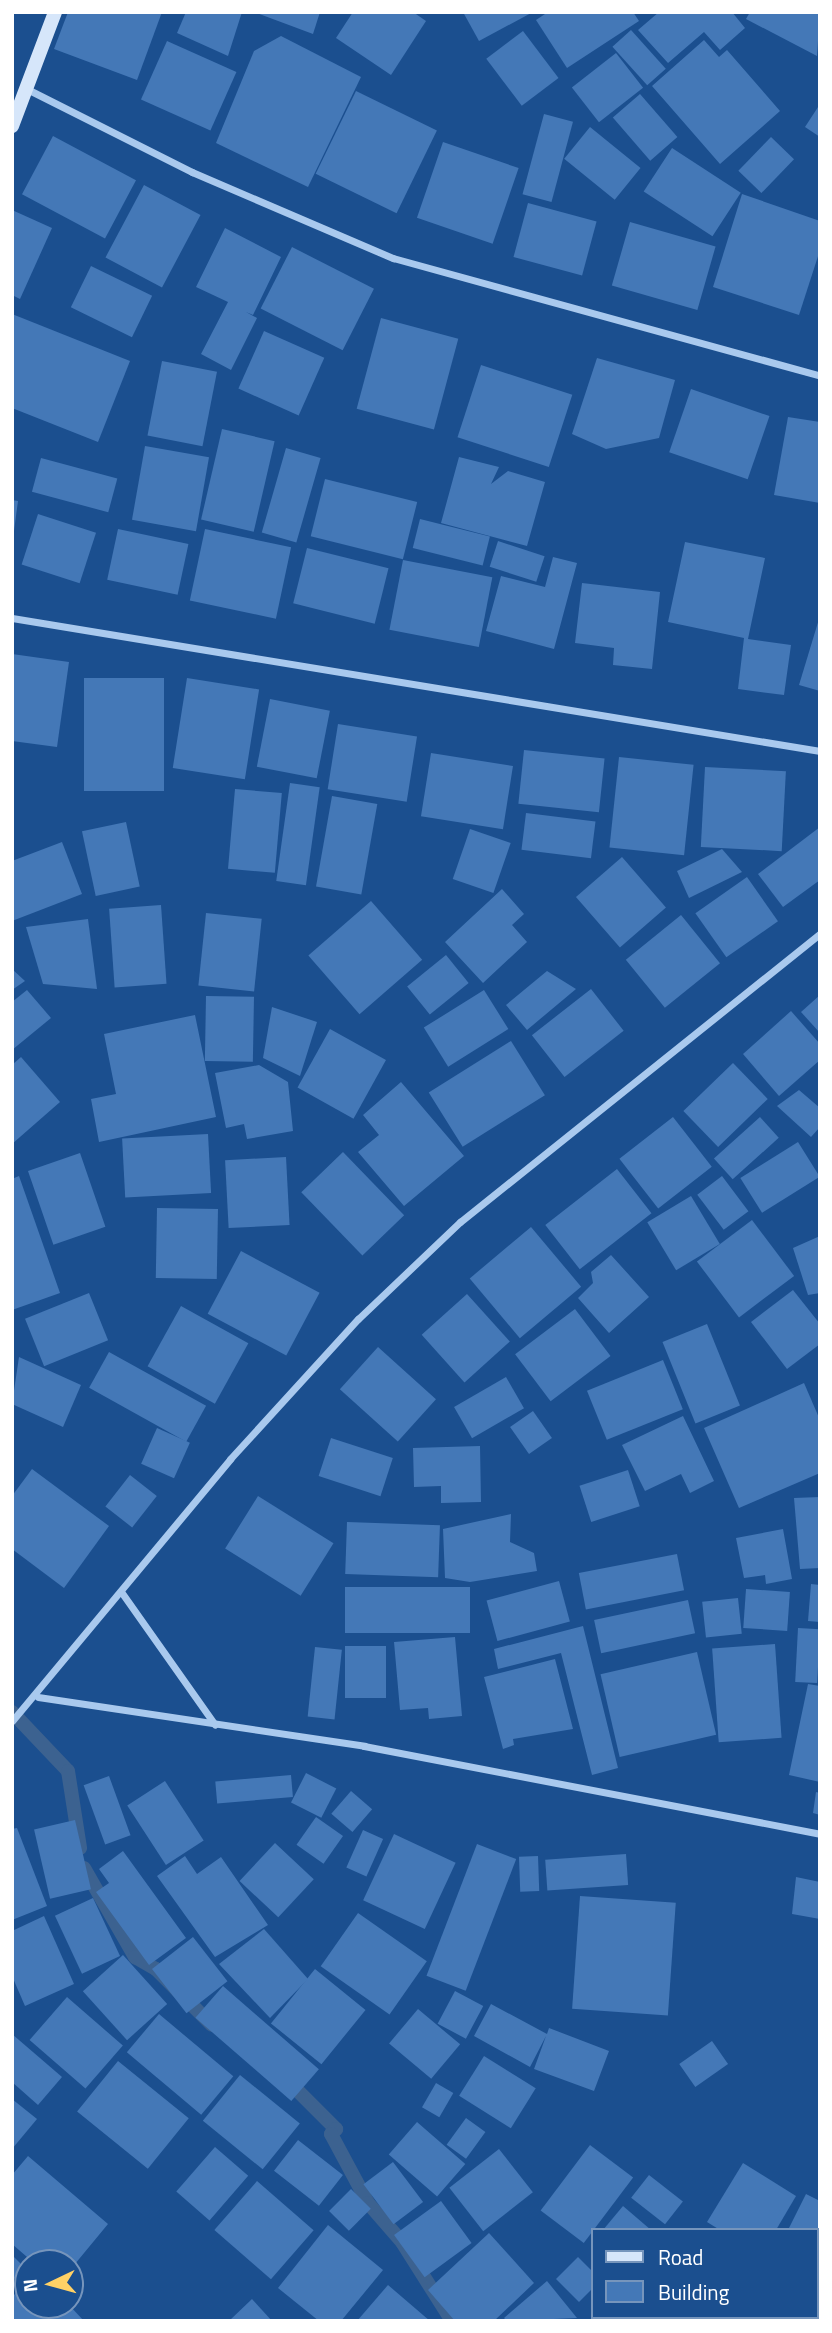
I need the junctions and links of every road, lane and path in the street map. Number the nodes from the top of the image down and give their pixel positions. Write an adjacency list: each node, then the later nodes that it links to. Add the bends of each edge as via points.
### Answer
1 (55, 12): 2 (street)
2 (27, 89): 3 (street); 4 (street, via 192,172 393,258)
3 (12, 126)
4 (820, 376)
5 (12, 618): 6 (street)
6 (820, 751)
7 (820, 934): 8 (street, via 460,1222 358,1319 230,1459)
8 (122, 1593): 9 (street); 11 (street)
9 (38, 1697): 10 (street); 11 (street)
10 (12, 1721)
11 (215, 1725): 12 (street, via 364,1746)
12 (820, 1833)

